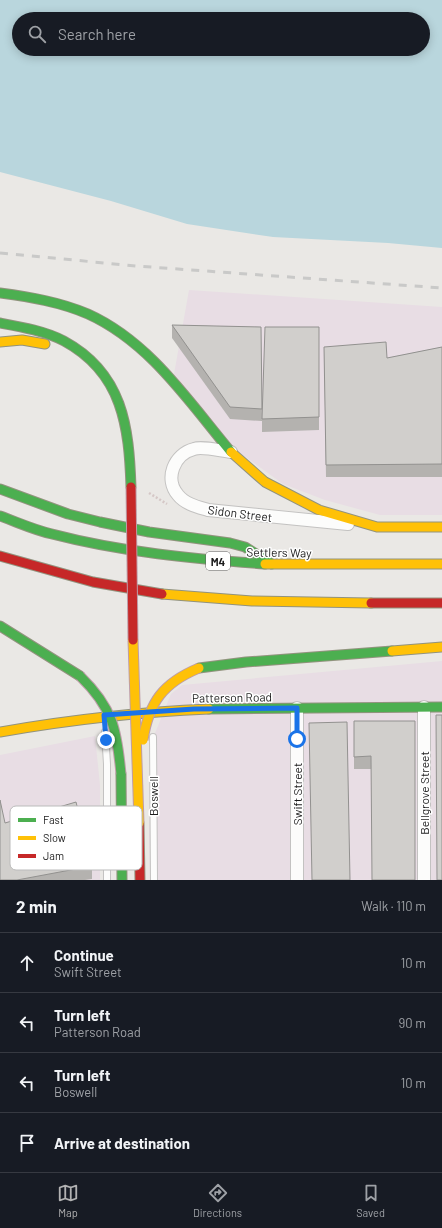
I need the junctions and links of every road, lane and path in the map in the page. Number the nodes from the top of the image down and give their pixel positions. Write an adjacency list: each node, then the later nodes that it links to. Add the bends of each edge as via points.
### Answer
1 (0, 293): 4 (main road, via 34,297 65,305 114,328 156,365)
2 (0, 323): 5 (main road, via 42,332 71,344 85,353 109,379 126,424 132,460)
3 (0, 342): 5 (main road, via 28,341 55,347 68,353 92,373 102,386 116,423)
4 (231, 452): 10 (main road, Sidon Street, via 260,479 286,494 319,510); 10 (street, Sidon Street, via 196,448 183,454 177,460 171,476 172,487 178,496 189,504 208,510)
5 (127, 487): 18 (main road); 29 (main road, bridge)
6 (0, 489): 14 (main road, via 68,514 100,522 245,547)
7 (146, 492): 8 (path)
8 (171, 506)
9 (0, 516): 14 (main road, Settlers Way / M4, via 51,534 104,546 181,558)
10 (377, 527): 11 (main road, Sidon Street)
11 (442, 527)
12 (0, 556): 15 (main road, via 107,585 187,597 280,602)
13 (442, 564): 14 (main road, Settlers Way / M4)
14 (273, 565)
15 (442, 603)
16 (0, 626): 26 (main road, bridge, via 80,676 92,687 112,717)
17 (442, 647): 30 (main road, bridge, via 246,662 199,668 183,674 167,685 155,700 150,712 142,748)
18 (125, 681)
19 (125, 702): 26 (main road, bridge)
20 (424, 707): 21 (main road, Patterson Road); 22 (main road, Patterson Road); 37 (street, Bellgrove Street)
21 (442, 707)
22 (297, 708): 23 (main road, Patterson Road); 36 (street, Swift Street)
23 (153, 712): 24 (main road, Patterson Road); 35 (lane, Boswell)
24 (104, 715): 25 (main road, Patterson Road); 27 (lane)
25 (0, 732)
26 (121, 774): 28 (main road)
27 (107, 806)
28 (121, 806)
29 (138, 806)
30 (140, 806)
31 (122, 870): 33 (main road)
32 (140, 870): 34 (main road)
33 (122, 880)
34 (140, 880)
35 (154, 880)
36 (297, 880)
37 (424, 880)

